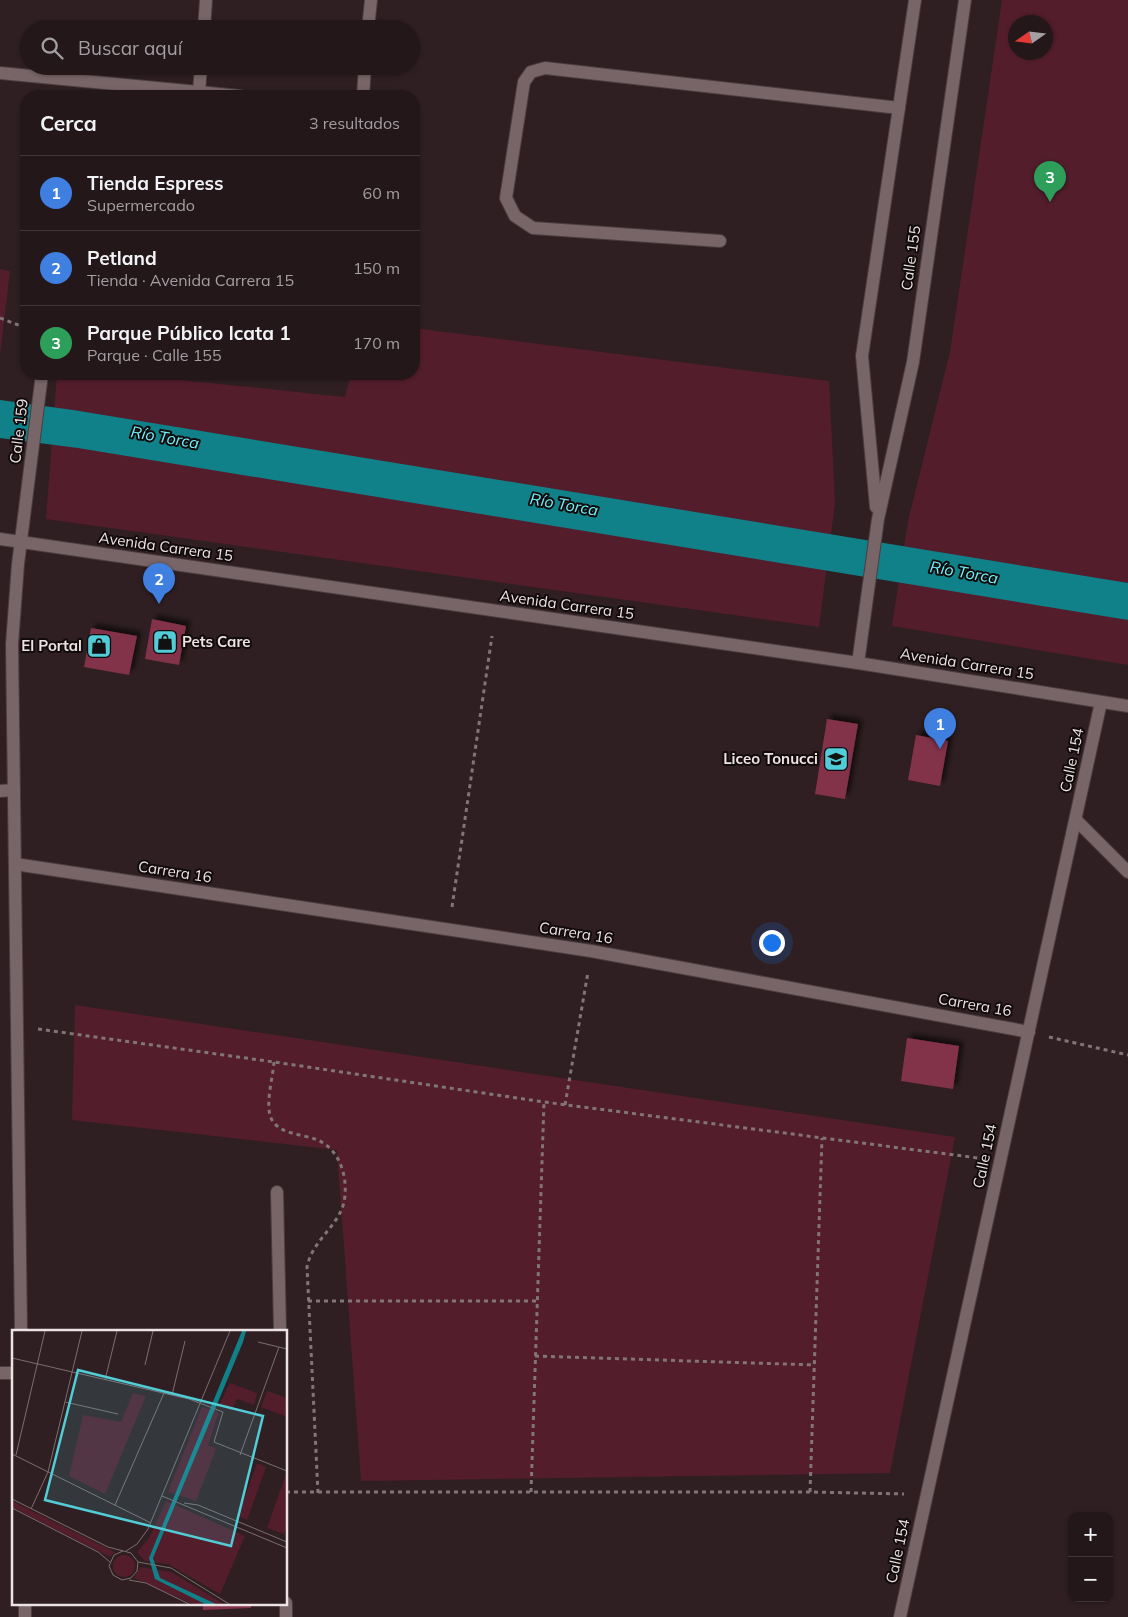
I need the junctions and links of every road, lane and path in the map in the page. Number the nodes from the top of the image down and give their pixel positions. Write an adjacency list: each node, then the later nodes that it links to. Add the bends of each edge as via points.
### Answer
1 (206, 0): 5 (street)
2 (371, 0): 6 (street)
3 (915, 0): 15 (street, Calle 155)
4 (965, 0): 20 (street, Calle 155, via 913,362)
5 (205, 20)
6 (369, 20)
7 (0, 73): 8 (street)
8 (20, 75)
9 (21, 75): 12 (street)
10 (200, 75): 13 (street)
11 (364, 75): 14 (street)
12 (178, 90)
13 (199, 90)
14 (363, 90)
15 (899, 108): 16 (street, via 545,68 531,72 524,82 506,198 515,216 533,228); 20 (street, Calle 155, via 862,356)
16 (720, 240)
17 (0, 318): 18 (path)
18 (20, 326)
19 (42, 380): 22 (street, Calle 159)
20 (878, 519): 24 (street, Calle 155)
21 (0, 539): 22 (street, Avenida Carrera 15)
22 (21, 542): 24 (street, Avenida Carrera 15); 28 (street, Calle 159, via 12,644)
23 (492, 636): 32 (path)
24 (858, 663): 25 (street, Avenida Carrera 15)
25 (1101, 702): 26 (street, Avenida Carrera 15); 29 (street, Calle 154)
26 (1128, 706)
27 (0, 790): 28 (street)
28 (14, 790): 30 (street, Calle 159)
29 (1076, 820): 31 (street); 35 (street, Calle 154)
30 (15, 864): 32 (street, Carrera 16); 34 (street, Calle 159)
31 (1128, 872)
32 (449, 930): 33 (street, Carrera 16)
33 (591, 951): 35 (street, Carrera 16); 39 (path)
34 (17, 1026): 37 (path); 45 (street, Calle 159)
35 (1029, 1032): 36 (path, Carrera 16); 41 (street, Calle 154)
36 (1128, 1055)
37 (274, 1062): 38 (path); 43 (path, via 269,1106 274,1123 283,1130 317,1139 334,1153 341,1164 346,1185 342,1208 335,1223 320,1238 309,1257)
38 (544, 1102): 39 (path); 44 (path)
39 (565, 1105): 40 (path)
40 (822, 1138): 41 (path); 48 (path)
41 (1001, 1161): 53 (street, Calle 154)
42 (277, 1192): 46 (street)
43 (308, 1300): 44 (path); 52 (path)
44 (537, 1301): 47 (path)
45 (21, 1330)
46 (280, 1330)
47 (535, 1356): 48 (path); 50 (path)
48 (814, 1365): 51 (path)
49 (288, 1492): 52 (path)
50 (531, 1492): 51 (path); 52 (path)
51 (810, 1492): 53 (path)
52 (318, 1493)
53 (927, 1494): 58 (street, Calle 154)
54 (25, 1604): 56 (street)
55 (286, 1604): 57 (street)
56 (25, 1617)
57 (286, 1617)
58 (900, 1617)

